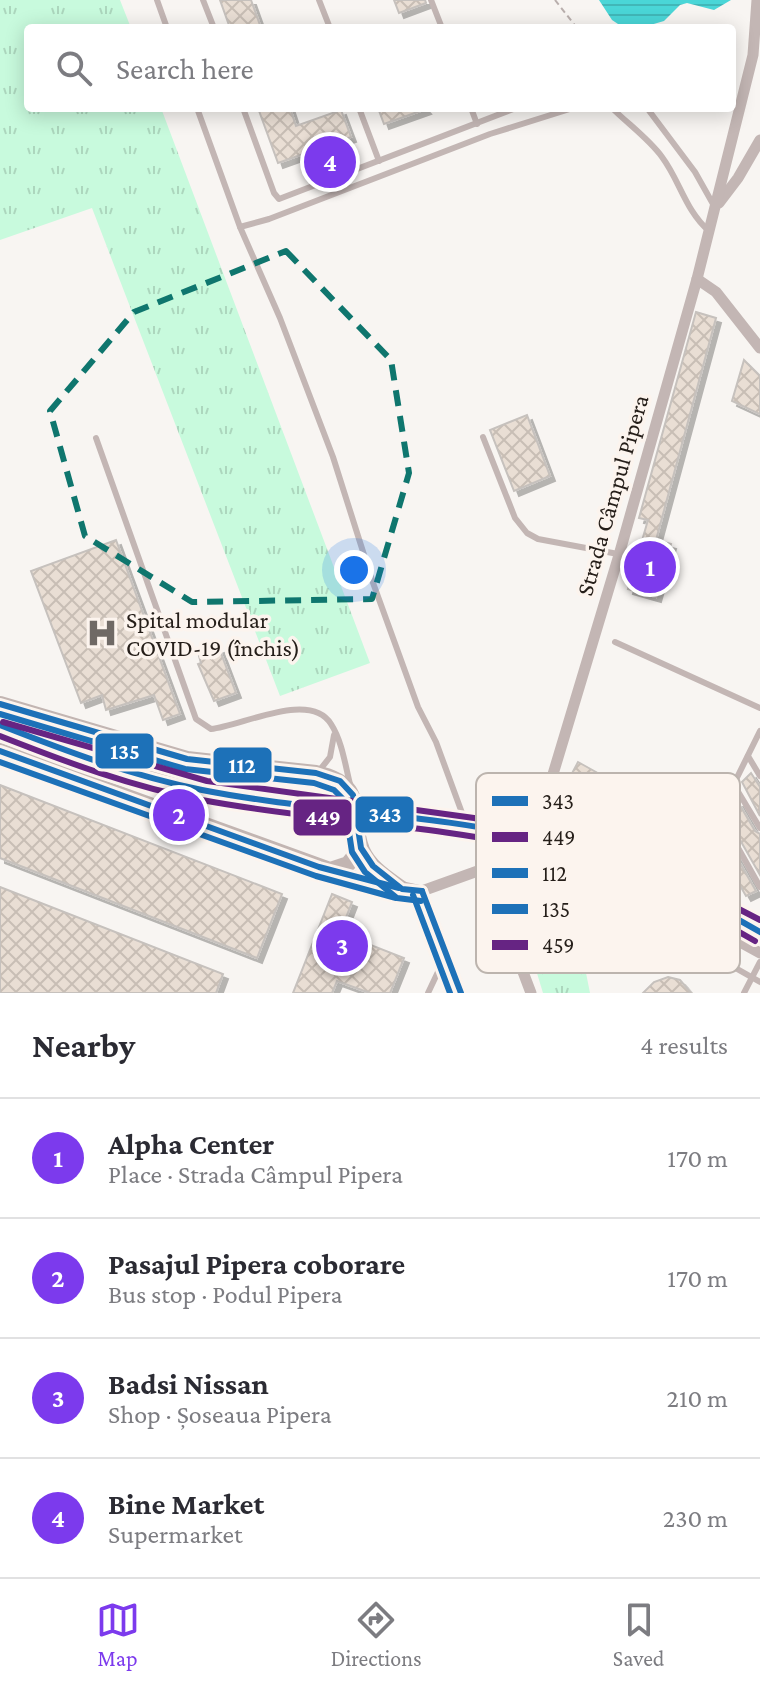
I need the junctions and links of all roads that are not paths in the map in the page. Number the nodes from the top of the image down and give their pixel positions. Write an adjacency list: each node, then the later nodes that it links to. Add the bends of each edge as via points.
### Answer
1 (157, 0): 6 (lane)
2 (203, 0): 7 (lane)
3 (319, 0): 8 (lane)
4 (431, 0): 9 (lane)
5 (757, 0): 21 (street, Strada Câmpul Pipera, via 753,55)
6 (166, 24)
7 (212, 24)
8 (328, 24)
9 (440, 24)
10 (198, 112): 22 (lane)
11 (244, 112): 20 (lane, via 279,199)
12 (361, 112): 20 (lane)
13 (472, 112): 18 (lane)
14 (506, 112): 18 (lane)
15 (560, 112): 22 (lane)
16 (616, 112): 23 (lane, via 662,157 689,209)
17 (650, 112): 21 (lane)
18 (477, 124): 20 (lane)
19 (760, 140): 21 (street)
20 (379, 161)
21 (715, 207): 23 (street, Strada Câmpul Pipera)
22 (240, 227): 47 (lane, via 333,457 413,693)
23 (709, 231): 24 (street, Strada Câmpul Pipera)
24 (697, 279): 25 (street, via 716,292); 28 (street, Strada Câmpul Pipera)
25 (760, 348)
26 (483, 437): 28 (lane, via 515,518 527,533)
27 (96, 438): 33 (lane, via 196,719 211,729 310,709 325,716)
28 (619, 555): 40 (street, Strada Câmpul Pipera)
29 (615, 642): 31 (lane)
30 (0, 704): 39 (main road, via 187,759)
31 (760, 708)
32 (0, 725): 36 (main road)
33 (335, 731): 39 (lane, via 330,757); 43 (lane)
34 (760, 731): 38 (lane)
35 (0, 732): 36 (main road)
36 (56, 747): 45 (main road, bridge, via 200,790)
37 (0, 751): 50 (main road)
38 (748, 756): 41 (lane); 42 (lane)
39 (316, 773): 43 (main road, via 340,781)
40 (553, 773)
41 (740, 773)
42 (760, 776)
43 (353, 795): 48 (main road)
44 (740, 795): 46 (lane)
45 (476, 828)
46 (760, 828)
47 (476, 839)
48 (361, 848): 50 (main road, via 348,864); 53 (main road, via 373,866)
49 (740, 851): 52 (lane)
50 (330, 870): 53 (street)
51 (476, 872): 54 (street)
52 (760, 887)
53 (402, 889): 54 (street)
54 (422, 891): 59 (lane)
55 (740, 921): 56 (main road, bridge)
56 (760, 932)
57 (740, 942): 58 (street)
58 (760, 953)
59 (446, 955): 65 (lane); 66 (lane)
60 (760, 962): 63 (lane)
61 (740, 970): 63 (lane)
62 (524, 973): 67 (street, Strada Câmpul Pipera)
63 (752, 977): 64 (lane); 68 (lane)
64 (760, 982)
65 (428, 993)
66 (461, 993)
67 (531, 993)
68 (744, 993)

